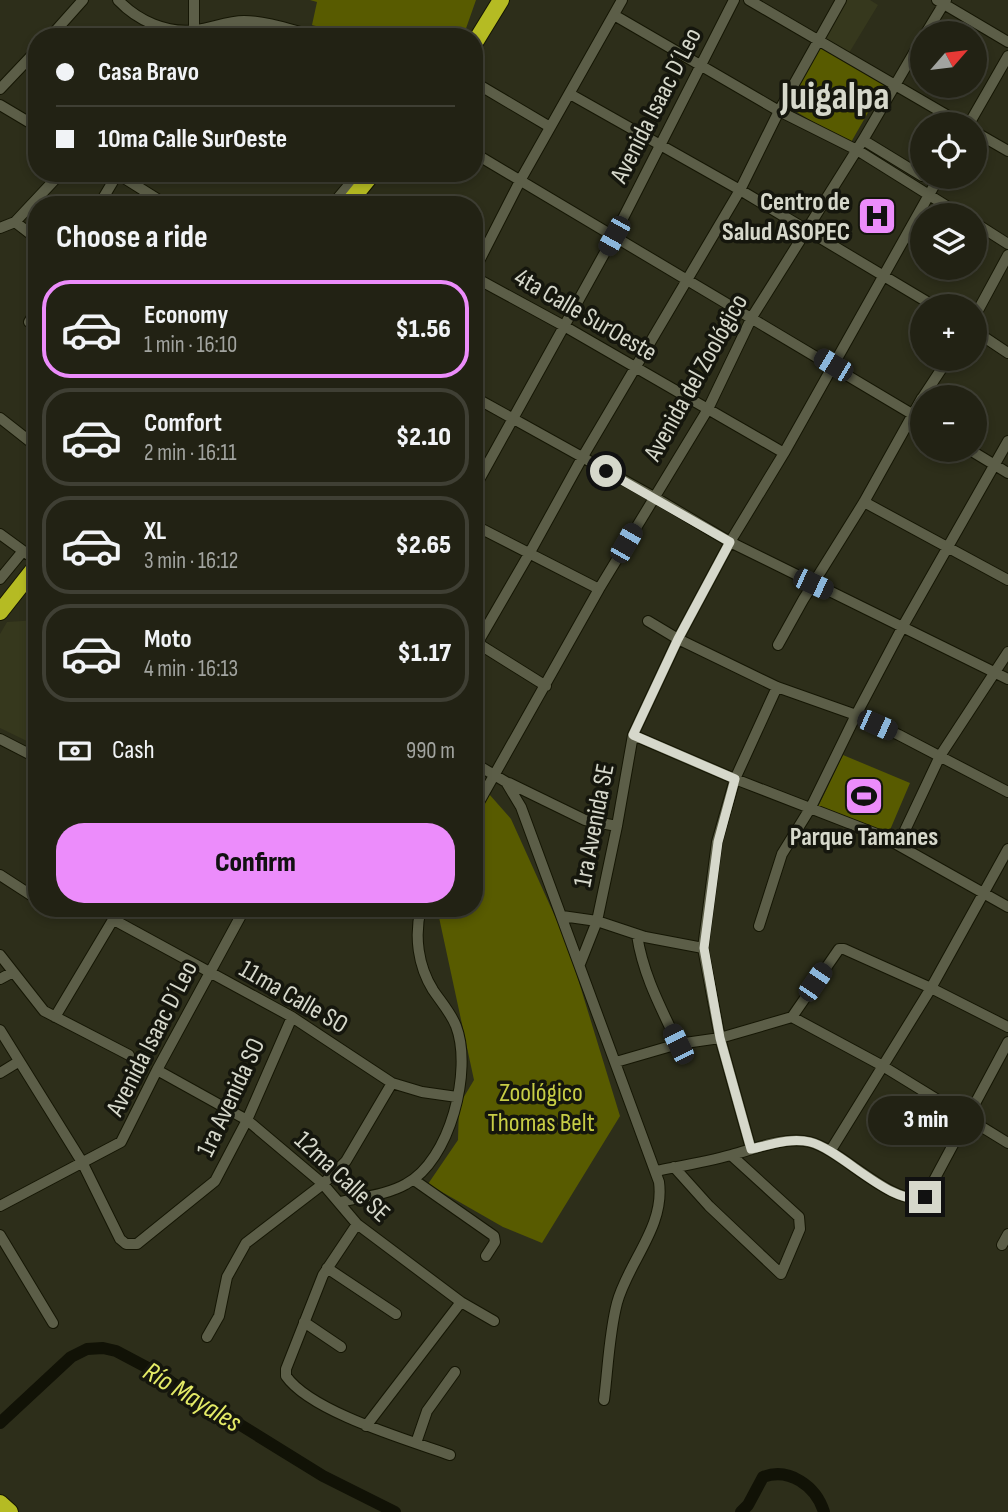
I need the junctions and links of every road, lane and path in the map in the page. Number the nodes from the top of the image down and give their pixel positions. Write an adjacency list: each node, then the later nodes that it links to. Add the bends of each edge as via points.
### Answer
1 (83, 0): 12 (street)
2 (118, 0): 13 (street, via 129,11)
3 (194, 0): 14 (street)
4 (501, 0): 17 (highway)
5 (622, 0): 10 (street)
6 (734, 0): 23 (street, Avenida Isaac D´Leo)
7 (750, 0): 18 (street)
8 (841, 0): 18 (street)
9 (942, 1): 11 (street); 19 (street)
10 (614, 15): 23 (street); 27 (street)
11 (932, 21)
12 (58, 28)
13 (166, 28)
14 (192, 28)
15 (215, 28): 16 (street, via 244,21)
16 (276, 28)
17 (483, 29)
18 (818, 41): 24 (street); 29 (street)
19 (1008, 41)
20 (1008, 56): 31 (street)
21 (28, 59): 26 (street)
22 (910, 59): 24 (street, Avenida del Zoológico)
23 (700, 65): 29 (street); 36 (street, Avenida Isaac D´Leo)
24 (895, 85): 30 (street); 35 (street, Avenida del Zoológico)
25 (483, 87): 33 (street)
26 (0, 89)
27 (570, 94): 33 (street); 36 (street)
28 (0, 105): 32 (street)
29 (779, 111): 37 (street); 46 (street)
30 (941, 112)
31 (976, 112)
32 (28, 122)
33 (550, 127): 41 (street)
34 (987, 139): 38 (street)
35 (863, 140): 37 (street, Avenida del Zoológico); 40 (street)
36 (659, 145): 46 (street); 58 (street, Avenida Isaac D´Leo)
37 (857, 150): 50 (street); 55 (street, Avenida del Zoológico)
38 (1008, 151)
39 (483, 158): 41 (street)
40 (910, 168)
41 (521, 179): 58 (street); 60 (street)
42 (53, 182): 47 (street)
43 (130, 182): 48 (street)
44 (351, 182): 49 (street)
45 (932, 189): 50 (street, 1ra Avenida SE)
46 (740, 190): 55 (street); 63 (street)
47 (39, 196)
48 (153, 196)
49 (340, 196)
50 (929, 196): 51 (street); 62 (street, 1ra Avenida SE)
51 (941, 203)
52 (28, 208): 53 (street)
53 (15, 222): 54 (street); 57 (street)
54 (0, 228)
55 (807, 229): 62 (street); 67 (street, Avenida del Zoológico)
56 (987, 231): 59 (street)
57 (28, 232)
58 (614, 236): 63 (street); 68 (street, Avenida Isaac D´Leo)
59 (1008, 244)
60 (483, 253)
61 (1008, 255): 66 (street)
62 (885, 276): 65 (street); 71 (street, 1ra Avenida SE)
63 (687, 278): 67 (street); 72 (street)
64 (483, 282): 68 (street, 4ta Calle SurOeste)
65 (914, 294)
66 (987, 294)
67 (752, 317): 71 (street); 74 (street, Avenida del Zoológico)
68 (565, 326): 72 (street, 4ta Calle SurOeste); 77 (street, Avenida Isaac D´Leo)
69 (987, 339): 70 (street)
70 (1008, 353)
71 (833, 365): 75 (street); 81 (street, 1ra Avenida SE)
72 (635, 368): 74 (street, 4ta Calle SurOeste); 82 (street)
73 (483, 402): 77 (street)
74 (708, 409): 81 (street, 4ta Calle SurOeste); 87 (street, Avenida del Zoológico)
75 (910, 413)
76 (0, 418): 79 (street)
77 (513, 418): 82 (street); 85 (street, Avenida Isaac D´Leo)
78 (910, 428): 88 (street)
79 (28, 440)
80 (1008, 441): 84 (street)
81 (784, 453): 91 (street, 1ra Avenida SE)
82 (582, 458): 87 (street); 94 (street)
83 (987, 460): 84 (street)
84 (994, 464): 86 (street); 92 (street)
85 (483, 473)
86 (1008, 473)
87 (654, 497): 91 (street); 100 (street, Avenida del Zoológico)
88 (864, 502): 92 (street); 99 (street)
89 (483, 530): 94 (street)
90 (0, 534): 93 (street)
91 (730, 542): 99 (street); 105 (street, 1ra Avenida SE)
92 (947, 548): 98 (street); 103 (street)
93 (23, 551): 95 (street); 97 (street)
94 (530, 554): 100 (street); 104 (street)
95 (28, 555)
96 (28, 575): 101 (highway)
97 (0, 579)
98 (1008, 580)
99 (813, 584): 103 (street); 106 (street)
100 (599, 589): 111 (street, Avenida del Zoológico)
101 (0, 612)
102 (648, 621): 105 (street)
103 (904, 626): 109 (street); 113 (street)
104 (483, 631)
105 (678, 639): 112 (street); 114 (street, 1ra Avenida SE)
106 (778, 645)
107 (483, 649): 111 (street)
108 (1008, 652): 109 (street)
109 (994, 671): 110 (street); 117 (street)
110 (1008, 679)
111 (546, 686): 119 (street, Avenida del Zoológico)
112 (777, 687): 113 (street); 120 (street)
113 (856, 715): 117 (street); 124 (street)
114 (633, 735): 120 (street); 125 (street, 1ra Avenida SE)
115 (0, 739): 116 (street)
116 (28, 753)
117 (940, 756): 122 (street); 126 (street)
118 (483, 769): 119 (street)
119 (494, 775): 121 (street); 123 (street, Avenida del Zoológico)
120 (735, 779): 124 (street); 140 (street, via 718,842)
121 (506, 782): 125 (street, via 585,820); 132 (street, via 521,807)
122 (1008, 792)
123 (483, 795)
124 (811, 807): 126 (street); 138 (street, via 777,863)
125 (617, 826): 137 (street, 1ra Avenida SE)
126 (899, 844): 130 (street)
127 (1008, 849): 130 (street)
128 (0, 876): 129 (street)
129 (28, 893)
130 (985, 893): 131 (street); 146 (street)
131 (1008, 907)
132 (562, 916): 137 (street); 142 (street)
133 (116, 917): 136 (street)
134 (240, 917): 144 (street, Avenida Isaac D´Leo)
135 (419, 917): 162 (street, via 421,964 451,1015 460,1041)
136 (114, 920): 144 (street, 11ma Calle SO); 147 (street)
137 (597, 921): 139 (street); 142 (street, 1ra Avenida SE)
138 (759, 926)
139 (637, 935): 140 (street); 154 (street, via 648,980)
140 (704, 948): 152 (street)
141 (0, 955): 143 (street)
142 (580, 964): 157 (street)
143 (13, 972): 145 (street); 147 (street, via 39,1005)
144 (210, 974): 148 (street, 11ma Calle SO); 159 (street, Avenida Isaac D´Leo)
145 (0, 979)
146 (931, 988): 149 (street, via 844,949 835,952); 150 (street); 158 (street)
147 (55, 1017): 155 (street)
148 (292, 1017): 161 (street, 11ma Calle SO); 164 (street, 1ra Avenida SO)
149 (792, 1017): 152 (street); 158 (street)
150 (1008, 1027)
151 (0, 1030): 156 (street)
152 (720, 1038): 154 (street); 166 (street)
153 (1008, 1042): 163 (street)
154 (678, 1044): 157 (street)
155 (128, 1055)
156 (18, 1062): 160 (street); 169 (street)
157 (616, 1062): 171 (street)
158 (881, 1065): 163 (street); 167 (street)
159 (157, 1070): 164 (street, 12ma Calle SE); 169 (street, Avenida Isaac D´Leo, via 121,1142)
160 (0, 1073)
161 (392, 1083): 162 (street, 11ma Calle SO); 173 (street, via 346,1161)
162 (457, 1097): 172 (street, via 448,1130)
163 (967, 1117): 165 (street); 167 (street, via 925,1197 913,1199 876,1183)
164 (247, 1120): 169 (street, 1ra Avenida SO, via 215,1181 137,1244 120,1239); 173 (street, 12ma Calle SE)
165 (1008, 1143)
166 (751, 1149): 167 (street, via 801,1141); 168 (street)
167 (831, 1150)
168 (732, 1155): 170 (street); 170 (street, via 799,1217 800,1229 780,1274)
169 (82, 1162): 175 (street, Avenida Isaac D´Leo)
170 (674, 1167): 171 (street)
171 (656, 1171): 190 (street, via 659,1204 618,1300)
172 (414, 1180): 174 (street, via 393,1190); 180 (street, via 494,1236)
173 (323, 1184): 174 (street, 12ma Calle SE); 187 (street, via 246,1243 227,1277 219,1316)
174 (340, 1202): 176 (street, 12ma Calle SE)
175 (0, 1206)
176 (356, 1224): 181 (street); 182 (street, 12ma Calle SE)
177 (1008, 1234): 179 (street)
178 (0, 1235): 186 (street)
179 (1002, 1245)
180 (486, 1256)
181 (327, 1268): 183 (street); 185 (street)
182 (461, 1302): 184 (street, 12ma Calle SE); 191 (street)
183 (396, 1314)
184 (494, 1321)
185 (304, 1322): 188 (street); 191 (street, via 286,1376 302,1393)
186 (53, 1323)
187 (207, 1337)
188 (341, 1347)
189 (455, 1372): 192 (street, via 428,1410)
190 (604, 1400)
191 (366, 1426): 192 (street)
192 (416, 1443): 193 (street)
193 (450, 1455)
194 (0, 1503): 195 (highway)
195 (10, 1512)

